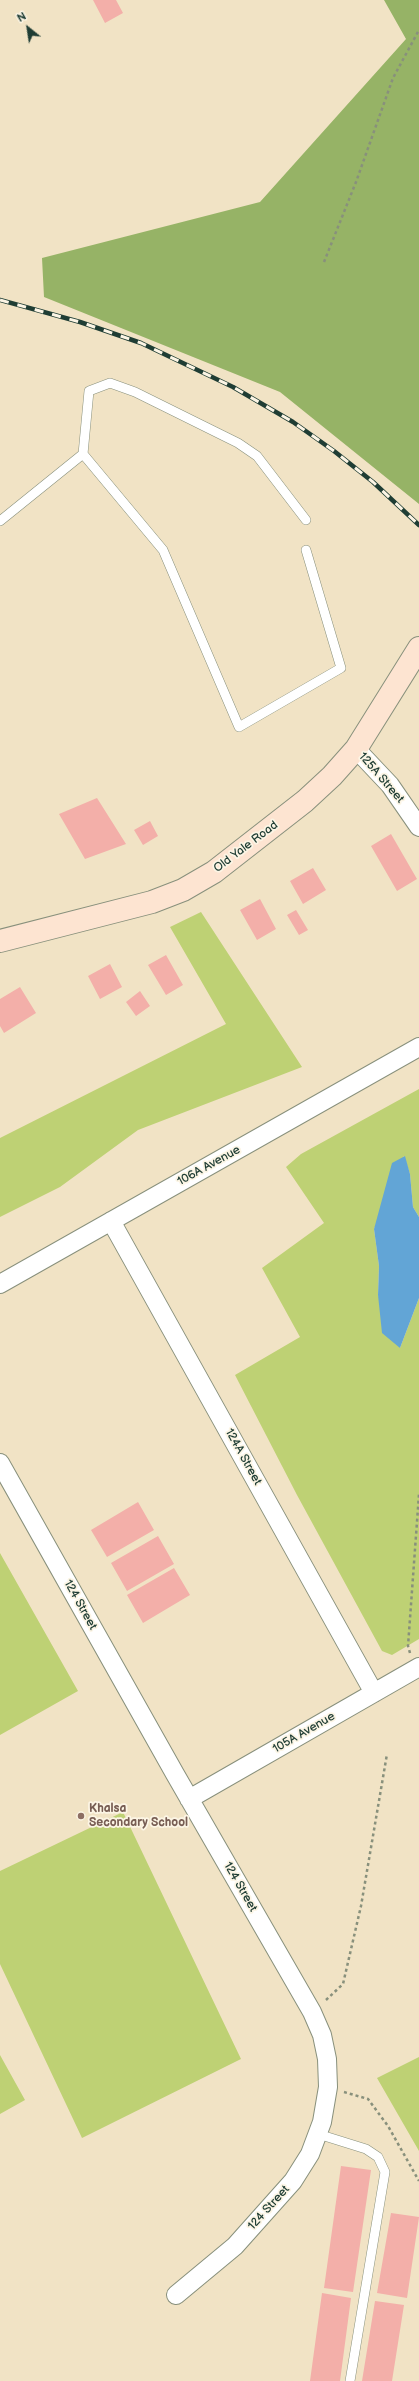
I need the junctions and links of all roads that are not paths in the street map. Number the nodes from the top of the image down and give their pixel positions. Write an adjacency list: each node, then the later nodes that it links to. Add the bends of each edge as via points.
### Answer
1 (83, 454): 2 (lane, via 89,391 110,383 136,392 238,443 257,456); 3 (lane); 4 (lane, via 163,550 239,727 341,668)
2 (306, 520)
3 (0, 521)
4 (306, 550)
5 (419, 648): 6 (main road, Old Yale Road)
6 (356, 749): 7 (street, 125A Street, via 390,785); 8 (main road, Old Yale Road, via 305,801 244,850 198,882 152,902)
7 (419, 827)
8 (0, 941)
9 (419, 1047): 10 (street, 106A Avenue)
10 (111, 1221): 11 (street, 106A Avenue); 14 (street, 124A Street)
11 (0, 1284)
12 (0, 1463): 15 (street, 124 Street)
13 (417, 1668): 14 (street, 105A Avenue)
14 (374, 1693): 15 (street, 105A Avenue)
15 (189, 1799): 16 (street, 124 Street, via 312,2012 322,2035 327,2059 328,2087)
16 (318, 2134): 17 (street, 124 Street, via 310,2154 275,2203 235,2246); 18 (lane, via 366,2148 378,2157 384,2172)
17 (176, 2296)
18 (350, 2381)

